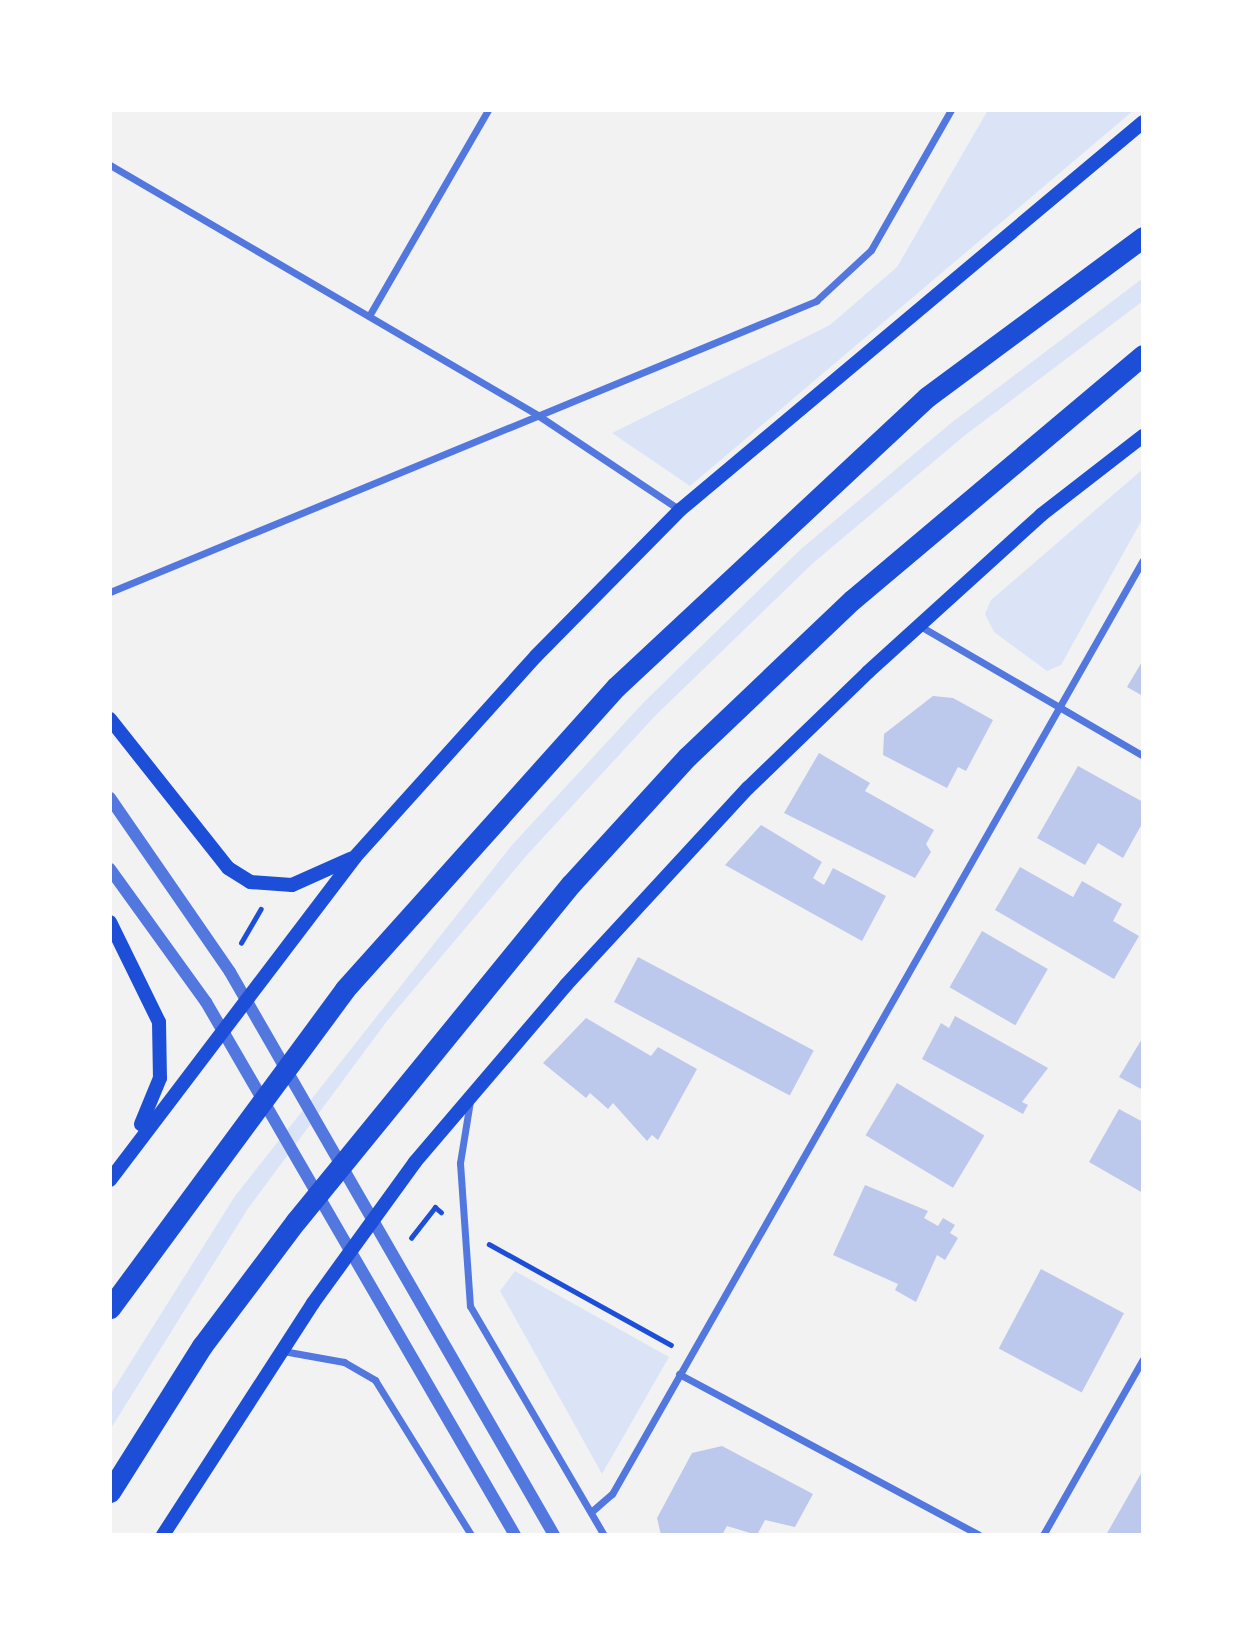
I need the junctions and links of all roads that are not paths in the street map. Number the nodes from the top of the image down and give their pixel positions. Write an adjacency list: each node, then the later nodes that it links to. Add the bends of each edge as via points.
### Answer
1 (488, 110): 6 (street)
2 (951, 110): 8 (street, via 871,250 816,301)
3 (1143, 122): 10 (main road)
4 (110, 165): 6 (street)
5 (1143, 237): 24 (highway, via 927,397 779,528 616,687 345,989)
6 (369, 316): 8 (street)
7 (1143, 355): 28 (highway, via 852,600 687,757 571,884 296,1221 202,1346)
8 (539, 416): 10 (street); 12 (street)
9 (1143, 436): 13 (main road, via 1041,515)
10 (680, 510): 18 (main road)
11 (1143, 560): 14 (street)
12 (110, 592)
13 (919, 625): 14 (street); 21 (main road, via 748,788)
14 (1061, 710): 16 (street); 27 (street)
15 (110, 719): 18 (main road, via 229,868 250,881 292,885)
16 (1143, 756)
17 (110, 798): 33 (street, via 230,972)
18 (355, 857): 22 (main road)
19 (110, 869): 32 (street, via 206,1002)
20 (110, 922): 22 (main road, via 153,1003 160,1035 160,1078)
21 (471, 1100): 25 (main road, via 415,1162); 29 (street, via 460,1163 461,1229 470,1306)
22 (134, 1142): 23 (main road)
23 (110, 1180)
24 (110, 1308)
25 (282, 1351): 30 (main road); 31 (street, via 344,1362 376,1380)
26 (1143, 1359): 36 (street)
27 (679, 1374): 29 (street, via 612,1494); 35 (street)
28 (110, 1492)
29 (591, 1512): 34 (street)
30 (163, 1535)
31 (471, 1535)
32 (515, 1535)
33 (554, 1535)
34 (604, 1535)
35 (979, 1535)
36 (1043, 1535)

